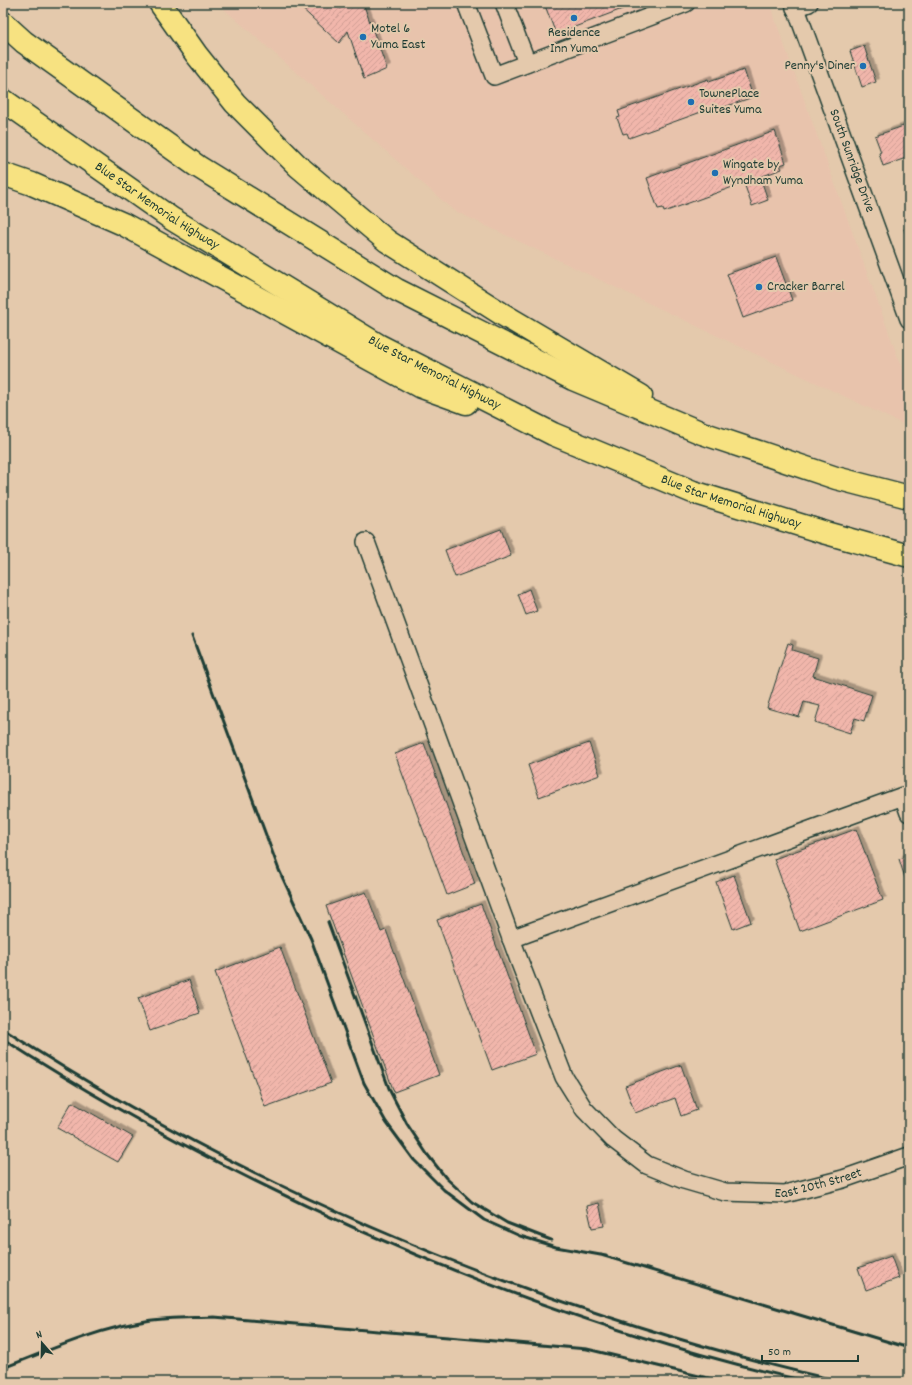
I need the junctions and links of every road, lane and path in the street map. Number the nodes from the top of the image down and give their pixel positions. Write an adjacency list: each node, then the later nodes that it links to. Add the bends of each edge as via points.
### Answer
1 (160, 3): 11 (highway, via 235,103 298,166 387,241 502,314)
2 (466, 3): 7 (street, via 494,76)
3 (504, 3): 7 (street)
4 (686, 3): 7 (street)
5 (799, 5): 10 (street, South Sunridge Drive)
6 (3, 23): 11 (highway, via 24,42 197,166 397,290 573,379)
7 (528, 63)
8 (3, 100): 12 (highway, Blue Star Memorial Highway, via 172,219 378,345)
9 (3, 174): 12 (highway, via 123,224 419,386)
10 (909, 319)
11 (702, 433): 13 (highway, via 836,478)
12 (553, 434): 15 (highway, Blue Star Memorial Highway, via 693,492)
13 (909, 497)
14 (366, 542): 17 (street, East 20th Street)
15 (909, 556)
16 (909, 814): 17 (street, via 903,796)
17 (511, 939): 18 (street, East 20th Street, via 564,1077 584,1109 613,1139 647,1165 684,1180 725,1192 785,1194 843,1179)
18 (909, 1156)

